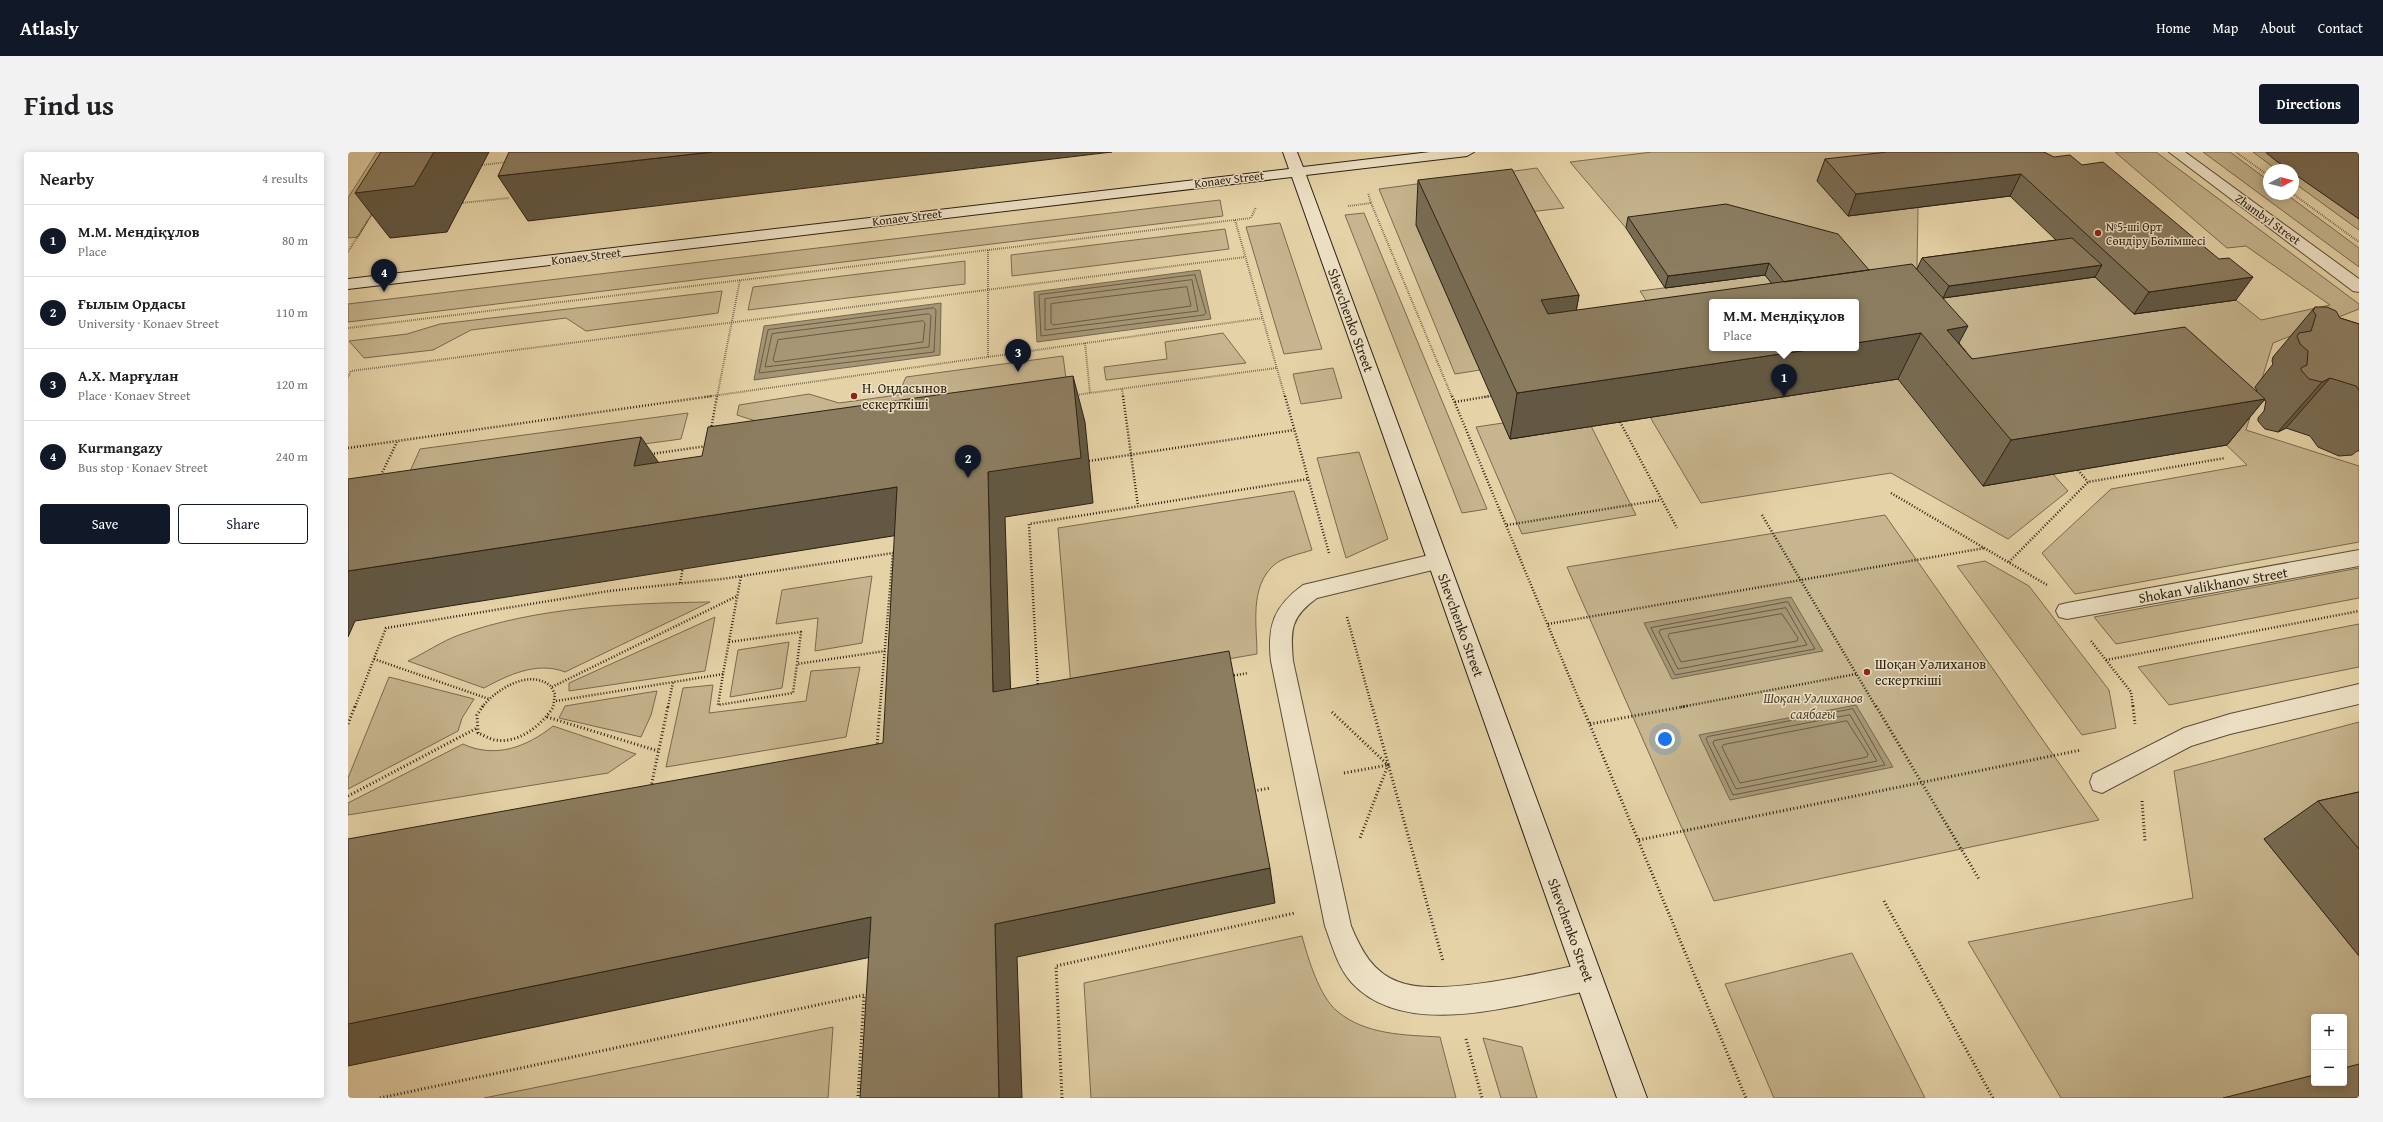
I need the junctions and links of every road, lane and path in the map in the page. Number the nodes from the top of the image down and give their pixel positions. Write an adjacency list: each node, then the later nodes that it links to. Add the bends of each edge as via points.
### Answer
1 (1467, 152): 5 (street, Konaev Street)
2 (2176, 152): 23 (street, Zhambyl Street)
3 (2236, 152): 7 (path)
4 (512, 161): 6 (path)
5 (1294, 161): 22 (street, Konaev Street); 64 (street, Shevchenko Street)
6 (482, 164)
7 (2263, 172)
8 (1366, 190): 13 (path)
9 (509, 198): 12 (path)
10 (2299, 198): 17 (path)
11 (1259, 201): 16 (path, via 1251,218)
12 (461, 203)
13 (1372, 203): 14 (path); 39 (path)
14 (1348, 206)
15 (374, 211): 19 (path)
16 (1235, 220): 18 (path); 20 (path)
17 (2359, 242)
18 (988, 250): 21 (path); 24 (path)
19 (348, 253)
20 (1245, 257): 24 (path); 25 (path)
21 (740, 280): 26 (path); 27 (path)
22 (348, 284)
23 (2359, 287)
24 (988, 290): 26 (path); 29 (path)
25 (1263, 318): 28 (path); 31 (path)
26 (732, 323): 32 (path); 36 (path)
27 (348, 328)
28 (1085, 343): 29 (path); 35 (path)
29 (988, 357): 36 (path)
30 (348, 368): 32 (path)
31 (1276, 368): 34 (path); 41 (path)
32 (351, 371): 33 (path)
33 (348, 377)
34 (1122, 389): 35 (path); 49 (path)
35 (1090, 393): 37 (path)
36 (718, 395): 42 (path); 44 (path)
37 (1074, 396)
38 (1491, 396): 39 (path)
39 (1455, 402): 59 (path)
40 (1620, 422): 56 (path)
41 (1294, 430): 49 (path); 54 (path)
42 (711, 431)
43 (709, 439): 45 (path)
44 (397, 441): 46 (path); 53 (path)
45 (708, 446): 47 (path); 48 (path)
46 (348, 448)
47 (646, 454)
48 (706, 454)
49 (1131, 454): 51 (path); 57 (path)
50 (2225, 458): 55 (path)
51 (1089, 461)
52 (2078, 470): 55 (path)
53 (380, 477)
54 (1308, 480): 57 (path); 68 (path)
55 (2088, 482): 65 (path)
56 (1661, 500): 59 (path); 60 (path)
57 (1138, 506): 85 (path, via 1029,524)
58 (1762, 514): 67 (path)
59 (1506, 525): 73 (path)
60 (1677, 528)
61 (1986, 548): 67 (path)
62 (2359, 558): 71 (street, Shokan Valikhanov Street)
63 (685, 561): 69 (path)
64 (1438, 561): 68 (street); 107 (street, Shevchenko Street)
65 (2009, 562)
66 (741, 576): 69 (path); 70 (path); 75 (path, via 893,553)
67 (1801, 580): 73 (path); 81 (path)
68 (1337, 583): 79 (street, via 1312,591 1294,603 1284,618 1280,642); 97 (path)
69 (680, 584): 76 (path, via 609,591 386,628)
70 (737, 596): 74 (path); 84 (path)
71 (2067, 611)
72 (2359, 611): 77 (path)
73 (1548, 624): 92 (path)
74 (729, 642): 78 (path, via 801,632); 80 (path)
75 (885, 651): 78 (path); 94 (path)
76 (374, 658): 87 (path); 91 (path)
77 (2106, 660)
78 (797, 664): 80 (path, via 793,693 718,705)
79 (1283, 666): 82 (path); 106 (street)
80 (723, 674): 83 (path)
81 (1856, 674): 92 (path); 98 (path)
82 (1228, 676)
83 (673, 682): 88 (path); 96 (path)
84 (552, 687): 87 (path, via 542,680 518,682 504,687); 88 (path, via 556,692)
85 (1038, 694)
86 (2359, 694): 99 (street, via 2230,724 2184,738)
87 (489, 698): 93 (path, via 477,715)
88 (556, 701): 90 (path)
89 (1330, 710): 97 (path)
90 (547, 717): 93 (path, via 533,729 508,740 495,741 485,738 478,733); 96 (path)
91 (348, 724)
92 (1590, 724): 102 (path)
93 (477, 728): 101 (path)
94 (877, 749)
95 (2086, 749): 98 (path)
96 (658, 751): 100 (path)
97 (1388, 764): 103 (path); 108 (path)
98 (1922, 782): 102 (path); 104 (path)
99 (2102, 782)
100 (650, 789)
101 (348, 796)
102 (1638, 840): 114 (path)
103 (1357, 846)
104 (1979, 879)
105 (1884, 901): 115 (path)
106 (1334, 905): 108 (street, via 1338,926 1349,954 1366,978 1388,993 1415,1000); 111 (path, via 1056,966)
107 (1588, 977): 108 (street); 113 (street, Shevchenko Street)
108 (1454, 1000): 112 (path)
109 (380, 1098): 110 (path, via 864,995)
110 (858, 1098)
111 (1062, 1098)
112 (1482, 1098)
113 (1632, 1098)
114 (1746, 1098)
115 (1993, 1098)

